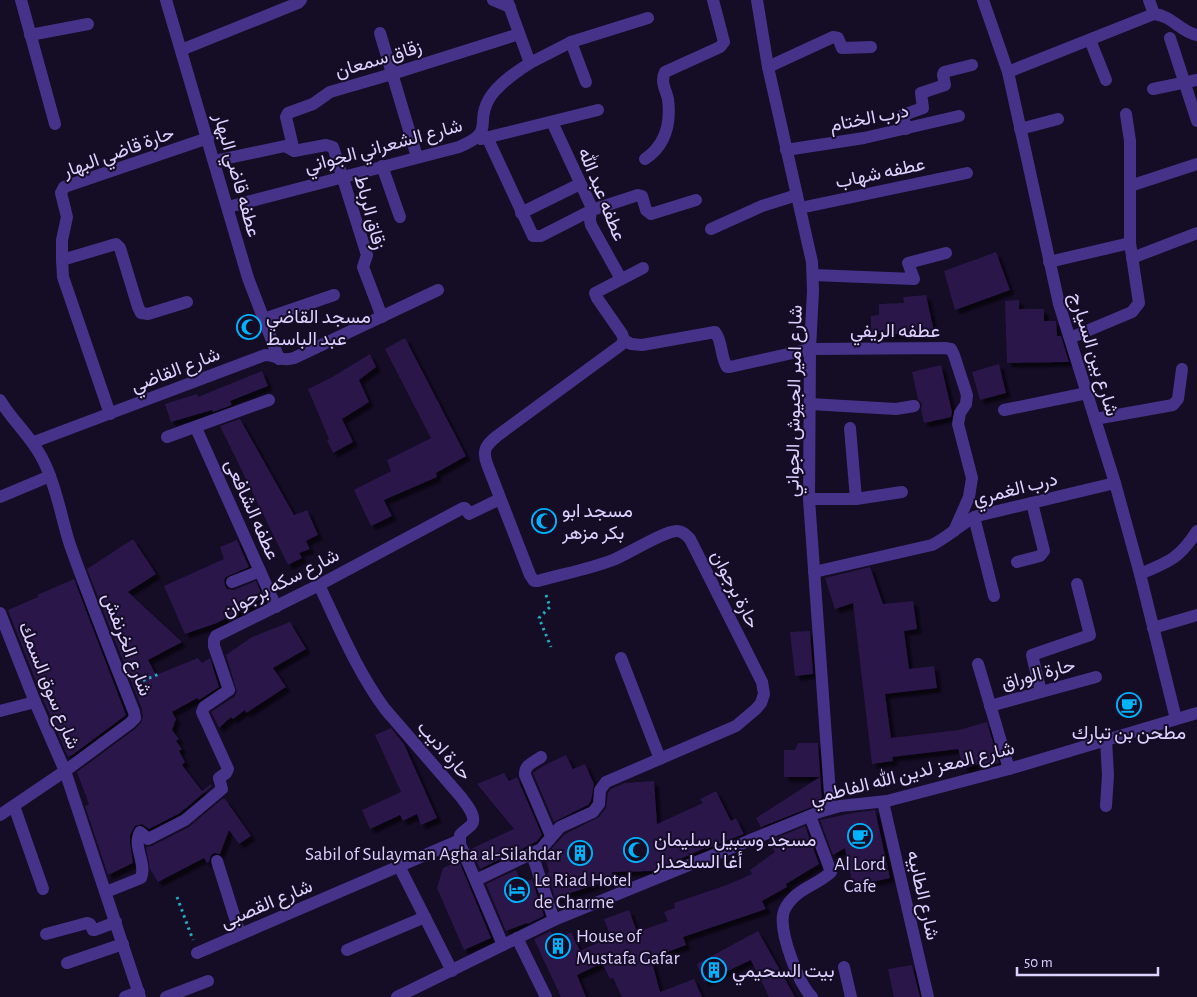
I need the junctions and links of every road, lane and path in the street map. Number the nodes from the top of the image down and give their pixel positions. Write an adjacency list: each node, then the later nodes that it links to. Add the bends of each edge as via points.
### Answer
1 (21, 0): 15 (street)
2 (166, 0): 21 (street, عطفه قاضي البهار)
3 (301, 0): 21 (street)
4 (493, 0): 9 (street)
5 (714, 0): 46 (street, via 724,42 720,47 664,72 669,114 666,130 660,145)
6 (757, 0): 24 (street, شارع امير الجيوش الجواني)
7 (983, 0): 25 (street, شارع بين السيارج)
8 (1149, 0): 10 (street)
9 (509, 4): 14 (street)
10 (1154, 14): 16 (street, via 1164,15 1185,31); 18 (street)
11 (648, 18): 19 (street, شارع الشعراني الجواني)
12 (88, 24): 15 (street)
13 (380, 33): 26 (street)
14 (519, 34): 22 (street); 26 (street, زقاق سمعان)
15 (30, 35): 37 (street)
16 (1197, 35)
17 (1170, 38): 28 (street)
18 (1090, 40): 25 (street); 27 (street)
19 (571, 42): 22 (street, شارع الشعراني الجواني); 29 (street)
20 (871, 47): 24 (street, via 842,48 838,38 832,37)
21 (181, 50): 41 (street, عطفه قاضي البهار)
22 (530, 63): 42 (street, شارع الشعراني الجواني, via 494,91 485,109 483,129)
23 (972, 65): 38 (street, via 946,72 943,75 944,86 921,93 923,108 903,115)
24 (768, 67): 43 (street, شارع امير الجيوش الجواني)
25 (1008, 72): 39 (street, شارع بين السيارج)
26 (392, 74): 44 (street, زقاق سمعان, via 330,92 312,104 288,113 286,117); 45 (street)
27 (1106, 80)
28 (1191, 81): 30 (street); 35 (street)
29 (586, 82)
30 (1153, 89)
31 (598, 110): 36 (street)
32 (1126, 114): 53 (street)
33 (959, 116): 38 (street, درب الختام)
34 (1058, 119): 39 (street)
35 (1197, 121)
36 (552, 122): 40 (street); 52 (street, عطفه عبد الله)
37 (54, 124)
38 (906, 129): 43 (street, درب الختام)
39 (1020, 129): 66 (street, شارع بين السيارج)
40 (487, 137): 42 (street); 58 (street)
41 (208, 138): 47 (street, عطفه قاضي البهار); 65 (street, حارة قاضي البهار, via 64,187 61,193 67,217)
42 (474, 140): 45 (street, شارع الشعراني الجواني)
43 (786, 150): 55 (street, شارع امير الجيوش الجواني)
44 (294, 151): 47 (street, زقاق الرباط, via 285,146); 51 (street, زقاق الرباط, via 330,145 335,150)
45 (417, 157): 49 (street, شارع الشعراني الجواني)
46 (645, 159)
47 (214, 162): 56 (street, عطفه قاضي البهار)
48 (1197, 164): 53 (street)
49 (382, 166): 51 (street, شارع الشعراني الجواني); 59 (street)
50 (967, 173): 55 (street, عطفه شهاب)
51 (342, 177): 56 (street, شارع الشعراني الجواني); 73 (street, زقاق الرباط, via 367,255 363,267)
52 (580, 184): 57 (street, عطفه عبد الله); 58 (street)
53 (1130, 186): 62 (street)
54 (696, 200): 57 (street, via 652,214 646,210 642,196 638,195)
55 (798, 202): 60 (street, عطفه شهاب, via 762,206); 68 (street, شارع امير الجيوش الجواني)
56 (228, 207): 74 (street, عطفه قاضي البهار, via 248,278)
57 (592, 210): 58 (street, via 541,236 533,236); 69 (street, عطفه عبد الله, via 591,224)
58 (521, 213)
59 (400, 217)
60 (711, 229)
61 (1197, 233): 64 (street)
62 (1130, 243): 64 (street); 66 (street)
63 (946, 252): 68 (street, via 908,263 914,279)
64 (1132, 258): 75 (street, via 1137,307)
65 (62, 260): 72 (street, via 116,244 142,313); 86 (street, حارة قاضي البهار, via 68,293)
66 (1049, 262): 75 (street, شارع بين السيارج)
67 (643, 268): 69 (street)
68 (813, 275): 77 (street, شارع امير الجيوش الجواني)
69 (621, 279): 76 (street, via 595,293)
70 (438, 290): 73 (street, شارع القاضي)
71 (334, 295): 74 (street)
72 (186, 302)
73 (382, 317): 78 (street, شارع القاضي, via 294,358)
74 (264, 319): 78 (street, عطفه قاضي البهار)
75 (1070, 338): 80 (street, شارع بين السيارج)
76 (624, 340): 77 (street, via 642,345 715,332 726,367); 96 (street, via 621,346 486,447 484,456)
77 (810, 349): 83 (street, شارع امير الجيوش الجواني); 101 (street, عطفه الريفي, via 951,349 967,395 958,424 971,469 972,488)
78 (279, 359): 86 (street, شارع القاضي, via 265,355)
79 (1182, 369): 87 (street, via 1178,399 1173,405)
80 (1087, 394): 85 (street); 87 (street, شارع بين السيارج)
81 (0, 400): 91 (street, شارع الخرنفش, via 16,424)
82 (269, 400): 88 (street)
83 (810, 404): 84 (street); 97 (street, شارع امير الجيوش الجواني)
84 (914, 406)
85 (1004, 410)
86 (110, 414): 91 (street, شارع القاضي)
87 (1095, 419): 93 (street, شارع بين السيارج)
88 (196, 428): 90 (street); 104 (street, عطفه الشافعى)
89 (850, 428): 98 (street)
90 (167, 437)
91 (34, 442): 92 (street, شارع الخرنفش)
92 (50, 476): 95 (street); 121 (street, شارع الخرنفش, via 70,544)
93 (1115, 482): 99 (street, درب الغمري); 106 (street, شارع بين السيارج)
94 (902, 492): 98 (street)
95 (0, 498)
96 (500, 499): 107 (street, via 530,575); 110 (street, شارع سكه برجوان, via 469,514 463,508)
97 (810, 499): 98 (street); 105 (street, شارع امير الجيوش الجواني)
98 (856, 499)
99 (1032, 502): 100 (street, درب الغمري); 103 (street, via 1044,551 1040,556)
100 (974, 517): 101 (street, درب الغمري); 111 (street)
101 (954, 530): 105 (street, درب الغمري, via 932,545)
102 (1197, 531): 106 (street, via 1181,554)
103 (1016, 562)
104 (260, 571): 108 (street); 112 (street, عطفه الشافعى)
105 (814, 572): 136 (street, شارع امير الجيوش الجواني)
106 (1140, 574): 115 (street, شارع بين السيارج)
107 (538, 580): 116 (path, via 550,607 540,622); 130 (street, حارة برجوان, via 596,566 673,531 679,530 690,539 762,682 764,694 756,710 736,726)
108 (232, 582)
109 (1077, 584): 122 (street, via 1090,635 1032,655)
110 (319, 585): 112 (street, شارع سكه برجوان); 140 (street, حارة اديب, via 374,694 461,797 474,818 460,835)
111 (994, 596)
112 (276, 606): 146 (street, شارع سكه برجوان, via 214,640 229,690 204,707 202,712 228,770 219,778 222,789 185,820 148,839 140,832 137,845 143,870 141,878)
113 (0, 613): 123 (street, شارع سوق السمك)
114 (1197, 615): 115 (street)
115 (1153, 628): 127 (street, شارع بين السيارج)
116 (551, 647)
117 (620, 658): 130 (street)
118 (978, 664): 124 (street)
119 (159, 674): 121 (path)
120 (1096, 677): 122 (street, حارة الوراق)
121 (125, 689): 132 (street, شارع الخرنفش, via 134,718)
122 (1041, 692): 124 (street, حارة الوراق)
123 (35, 702): 125 (street); 132 (street, شارع سوق السمك)
124 (990, 706): 131 (street)
125 (0, 711)
126 (1197, 713): 127 (street, شارع المعز لدين الله الفاطمي)
127 (1176, 719): 128 (street, شارع المعز لدين الله الفاطمي)
128 (1106, 740): 131 (street, شارع المعز لدين الله الفاطمي); 135 (street)
129 (541, 757): 139 (street, via 528,765 525,775)
130 (660, 759): 139 (street, حارة برجوان, via 606,782 600,790 597,809 560,827)
131 (1009, 769): 133 (street, شارع المعز لدين الله الفاطمي)
132 (65, 771): 134 (street); 146 (street)
133 (883, 802): 136 (street, شارع المعز لدين الله الفاطمي); 169 (street, شارع الطابيه)
134 (14, 806): 137 (street); 145 (street)
135 (1106, 806)
136 (831, 808): 138 (street, شارع المعز لدين الله الفاطمي)
137 (0, 815)
138 (810, 816): 148 (street, شارع المعز لدين الله الفاطمي); 168 (street, via 830,872 794,896 783,916 794,967)
139 (552, 836): 141 (street, حارة برجوان, via 545,846)
140 (460, 840): 143 (street, شارع القصبى); 144 (street)
141 (532, 854): 144 (street, حارة برجوان); 148 (street)
142 (217, 861): 151 (street)
143 (399, 866): 147 (street); 151 (street, شارع القصبى)
144 (476, 880): 154 (street)
145 (44, 889)
146 (106, 892): 149 (street)
147 (425, 917): 155 (street); 159 (street)
148 (554, 920): 152 (street, شارع المعز لدين الله الفاطمي)
149 (116, 922): 150 (street, via 95,930 88,924); 153 (street)
150 (46, 934)
151 (240, 934): 156 (street, شارع القصبى)
152 (517, 938): 154 (street, شارع المعز لدين الله الفاطمي); 167 (street)
153 (123, 944): 157 (street); 162 (street)
154 (503, 946): 159 (street, شارع المعز لدين الله الفاطمي)
155 (347, 950)
156 (197, 952)
157 (67, 963)
158 (844, 967): 163 (street)
159 (452, 971): 161 (street, شارع المعز لدين الله الفاطمي)
160 (208, 981): 165 (street)
161 (424, 991): 166 (street, شارع المعز لدين الله الفاطمي)
162 (140, 995): 164 (street)
163 (849, 996)
164 (126, 997)
165 (166, 997)
166 (397, 997)
167 (546, 997)
168 (812, 997)
169 (928, 997)

